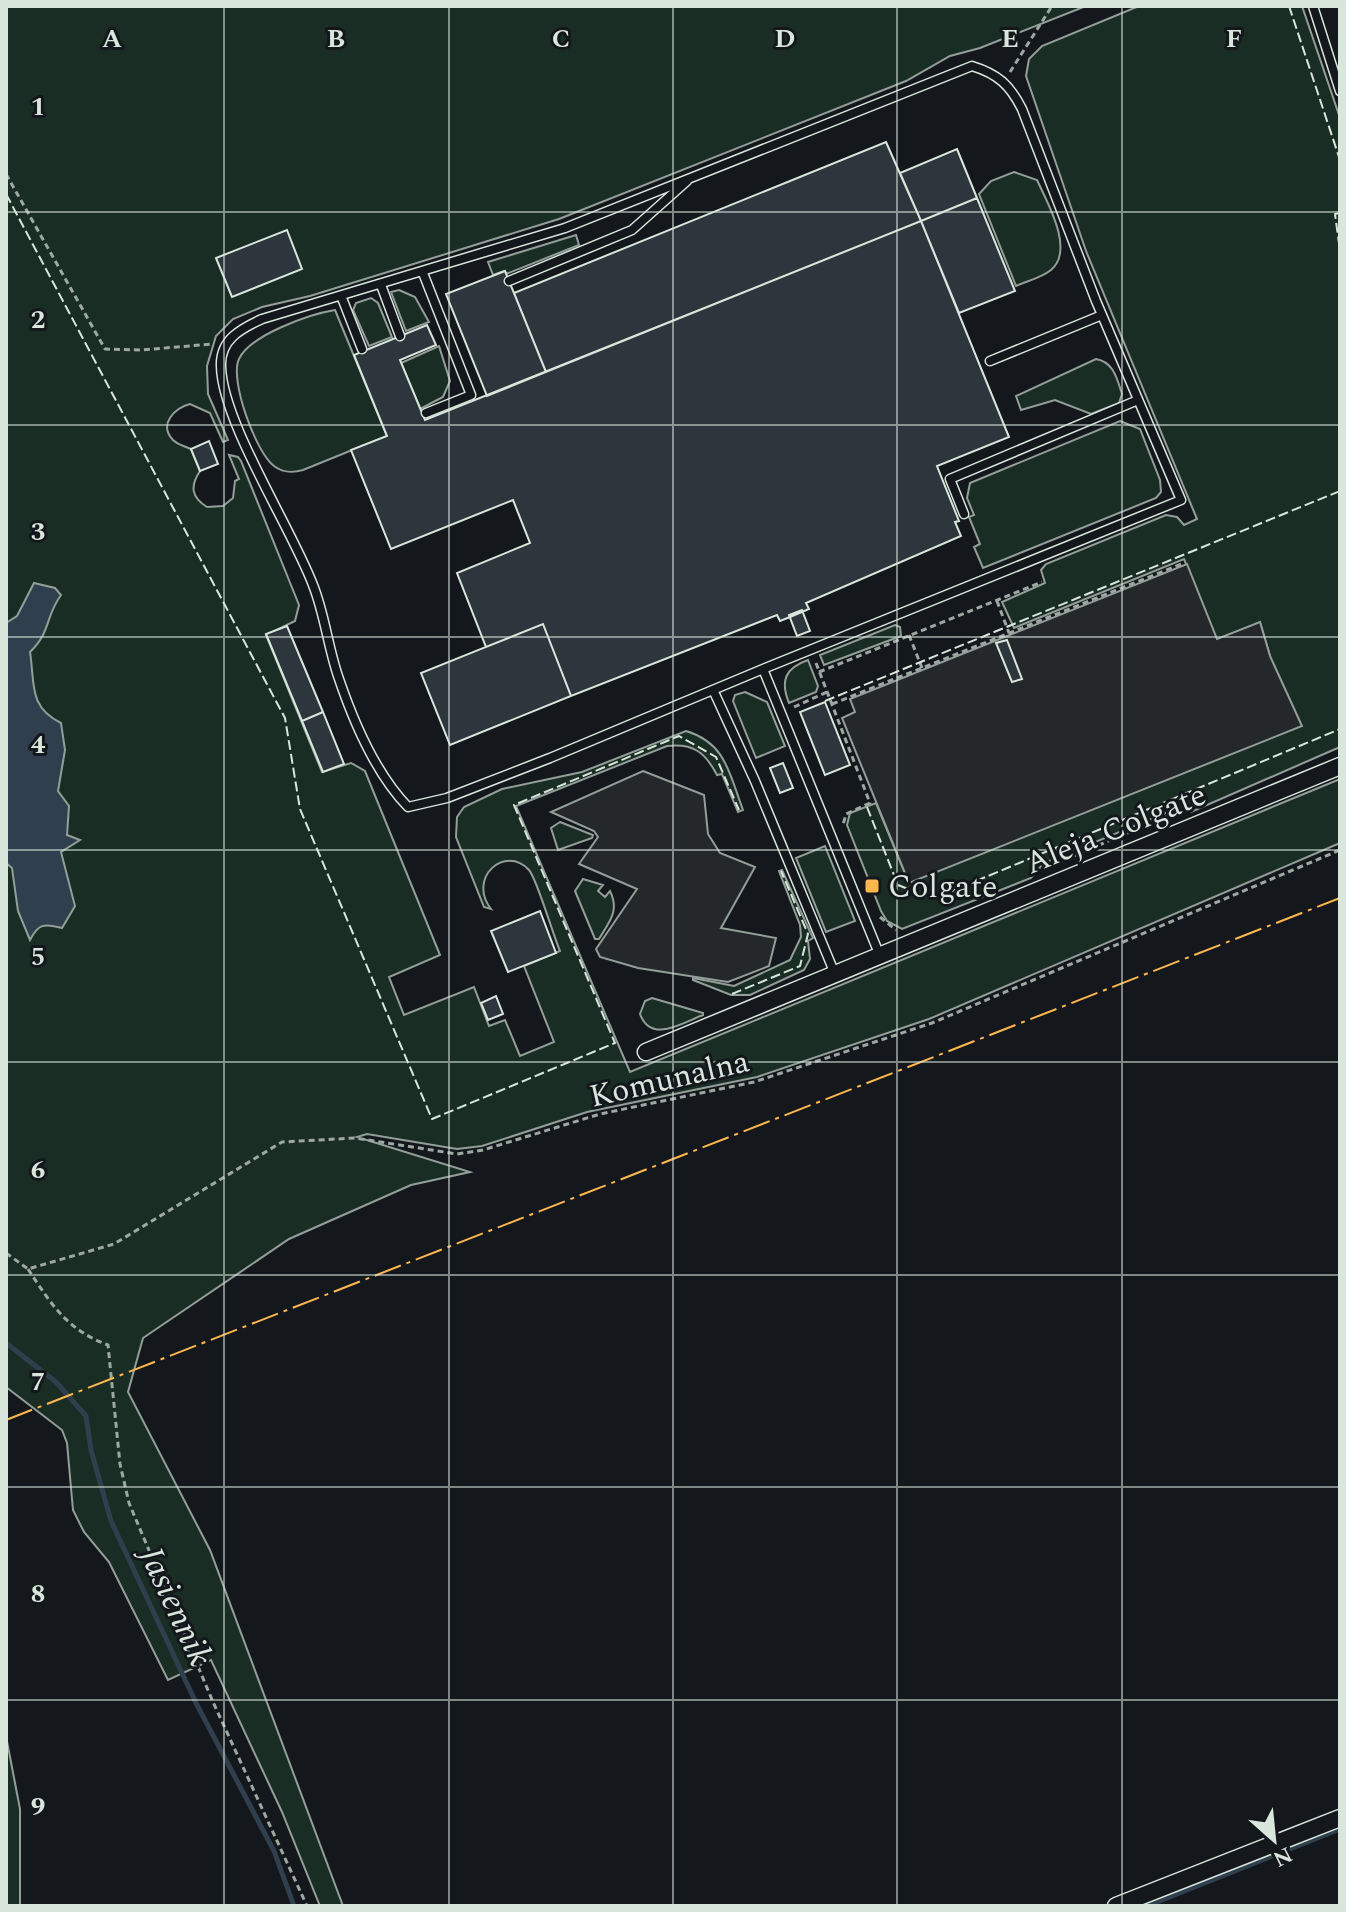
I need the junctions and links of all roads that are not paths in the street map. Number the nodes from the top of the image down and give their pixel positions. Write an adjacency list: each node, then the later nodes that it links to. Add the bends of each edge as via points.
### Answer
1 (1313, 6): 2 (lane)
2 (1340, 91)
3 (693, 176): 4 (lane, via 565,228); 5 (lane, via 632,230); 8 (lane, via 972,66 994,72 1022,109)
4 (423, 273): 6 (lane); 13 (lane, via 471,395)
5 (509, 281)
6 (381, 285): 7 (lane); 9 (lane)
7 (342, 298): 10 (lane); 16 (lane, via 238,329 227,342 221,363 223,387 315,587 339,679 354,714 380,773 408,807 447,798)
8 (1102, 315): 11 (lane); 12 (lane)
9 (400, 336)
10 (362, 349)
11 (990, 361)
12 (1138, 400): 14 (lane, via 950,479); 15 (lane, via 1181,500)
13 (426, 413)
14 (964, 514)
15 (763, 669): 16 (lane); 18 (lane)
16 (714, 692): 19 (lane)
17 (1340, 766): 18 (street, Aleja Colgate)
18 (880, 956): 19 (street, Aleja Colgate)
19 (835, 974): 20 (street, Aleja Colgate)
20 (646, 1052)
21 (1340, 1818): 22 (street)
22 (1116, 1906)

